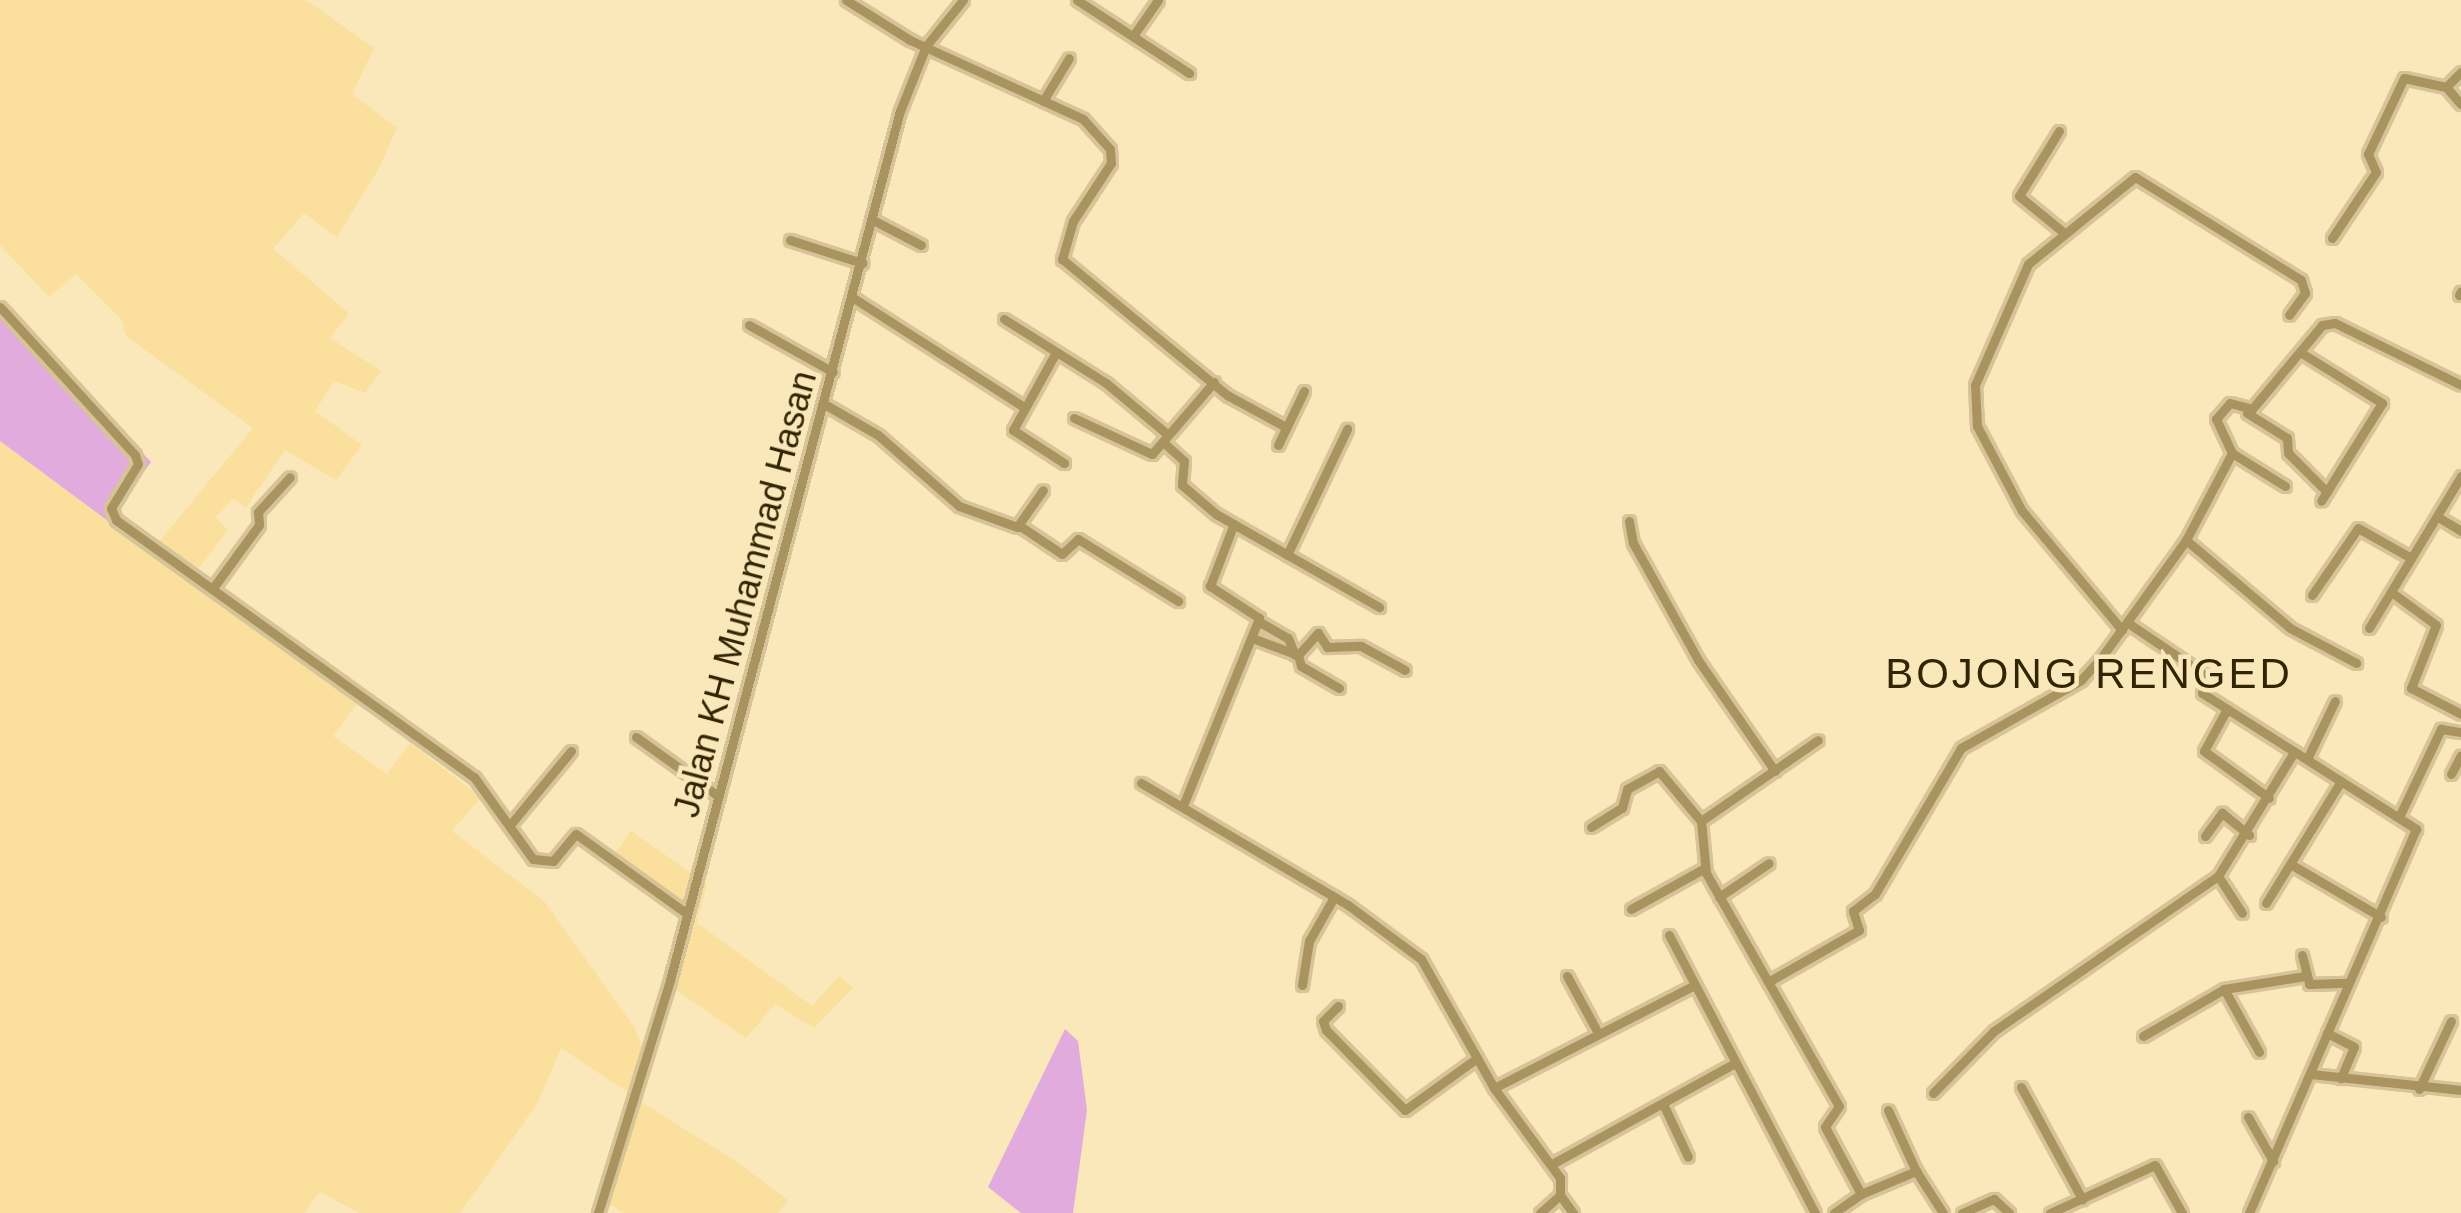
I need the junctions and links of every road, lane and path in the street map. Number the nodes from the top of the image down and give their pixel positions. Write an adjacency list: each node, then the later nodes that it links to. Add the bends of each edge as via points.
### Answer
1 (846, 0): 6 (street)
2 (872, 0): 6 (street)
3 (963, 0): 8 (street, Jalan KH Muhammad Hasan)
4 (1077, 0): 7 (street)
5 (1158, 0): 7 (street)
6 (862, 12): 8 (street)
7 (1133, 36): 11 (street)
8 (926, 46): 13 (street); 16 (street, Jalan KH Muhammad Hasan)
9 (1069, 58): 13 (street)
10 (2461, 72): 12 (street)
11 (1189, 73)
12 (2446, 87): 14 (street); 18 (street, via 2404,78 2368,154 2376,172)
13 (1043, 101): 30 (street, via 1074,112 1112,155 1061,244 1062,259)
14 (2461, 104)
15 (2059, 131): 17 (street, via 2019,196)
16 (873, 220): 20 (street); 21 (street, Jalan KH Muhammad Hasan)
17 (2063, 232): 24 (street, via 2135,177 2301,280 2305,293); 61 (street, via 2028,264 2003,317 1973,392 1977,426 2022,512)
18 (2332, 238)
19 (790, 240): 21 (street)
20 (920, 245)
21 (862, 263): 22 (street, Jalan KH Muhammad Hasan)
22 (855, 299): 29 (street, Jalan KH Muhammad Hasan); 34 (street)
23 (0, 307): 55 (street, via 135,455 138,464 111,508 116,520)
24 (2289, 315)
25 (1004, 319): 28 (street)
26 (749, 326): 29 (street)
27 (2300, 352): 31 (street, via 2328,322); 35 (street); 35 (street, via 2382,403 2324,496 2288,453 2287,438)
28 (1055, 354): 34 (street); 39 (street, via 1106,383)
29 (833, 372): 33 (street, Jalan KH Muhammad Hasan)
30 (1214, 382): 37 (street); 39 (street)
31 (2461, 385)
32 (1304, 391): 37 (street)
33 (826, 404): 49 (street, via 878,435 954,503); 82 (street, Jalan KH Muhammad Hasan)
34 (1021, 406): 42 (street, via 1013,430)
35 (2247, 413): 41 (street, via 2230,404 2216,419)
36 (1074, 418): 39 (street, via 1141,454)
37 (1286, 427): 40 (street)
38 (1347, 429): 53 (street)
39 (1165, 438): 50 (street, via 1184,461 1182,485)
40 (1278, 445)
41 (2232, 453): 45 (street); 52 (street)
42 (1064, 463)
43 (2461, 476): 47 (street)
44 (290, 477): 55 (street)
45 (2285, 486)
46 (1043, 490): 49 (street)
47 (2438, 517): 51 (street); 54 (street)
48 (1629, 521): 78 (street, via 1698,660)
49 (1019, 526): 58 (street, via 1062,554 1078,539)
50 (1233, 526): 53 (street); 60 (street, via 1210,586)
51 (2461, 531)
52 (2186, 540): 61 (street); 65 (street, via 2290,628)
53 (1287, 555): 59 (street)
54 (2410, 557): 56 (street); 57 (street, via 2358,528)
55 (213, 588): 87 (street, via 474,777)
56 (2394, 594): 62 (street); 70 (street, via 2436,625 2411,688)
57 (2312, 595)
58 (1178, 601)
59 (1379, 607)
60 (1258, 621): 63 (street); 64 (street, via 1288,638)
61 (2125, 626): 69 (street, via 2205,675 2201,692); 106 (street, via 2081,680 1961,748 1875,894 1853,911 1859,929)
62 (2369, 628)
63 (1252, 638): 64 (street); 84 (street)
64 (1296, 655): 66 (street, via 1318,633 1327,647 1360,646); 67 (street)
65 (2356, 663)
66 (1406, 670)
67 (1339, 688)
68 (2335, 701): 77 (street)
69 (2227, 709): 75 (street); 83 (street, via 2204,751)
70 (2461, 714)
71 (2461, 732): 85 (street, via 2441,729)
72 (636, 737): 82 (street)
73 (1819, 740): 78 (street)
74 (571, 752): 87 (street)
75 (2294, 752): 77 (street); 83 (street)
76 (2461, 755): 79 (street)
77 (2308, 757): 80 (street)
78 (1775, 771): 86 (street)
79 (2451, 774)
80 (2341, 781): 85 (street); 92 (street)
81 (1141, 783): 84 (street)
82 (718, 796): 99 (street, Jalan KH Muhammad Hasan)
83 (2270, 798): 89 (street)
84 (1184, 803): 95 (street)
85 (2399, 817): 101 (street, via 2416,829)
86 (1701, 821): 88 (street, via 1659,771 1627,789 1622,808); 93 (street)
87 (510, 825): 99 (street, via 539,863 553,862 576,834)
88 (1591, 827)
89 (2249, 835): 90 (street, via 2222,813); 94 (street)
90 (2205, 836)
91 (1769, 863): 96 (street)
92 (2292, 865): 97 (street); 101 (street)
93 (1705, 868): 96 (street); 98 (street)
94 (2218, 876): 100 (street); 125 (street, via 1994,1031)
95 (1334, 897): 108 (street, via 1309,941); 117 (street, via 1421,959)
96 (1719, 897): 106 (street)
97 (2266, 904)
98 (1631, 908)
99 (686, 913): 137 (street, Jalan KH Muhammad Hasan)
100 (2242, 913)
101 (2381, 916): 107 (street)
102 (1669, 935): 109 (street)
103 (2302, 955): 105 (street)
104 (1567, 976): 113 (street)
105 (2305, 976): 107 (street, via 2309,984); 110 (street)
106 (1768, 982): 133 (street, via 1838,1106 1825,1127)
107 (2346, 983): 114 (street)
108 (1302, 985)
109 (1694, 985): 113 (street); 118 (street)
110 (2224, 989): 115 (street); 116 (street)
111 (1338, 1006): 117 (street, via 1324,1027 1405,1110)
112 (2451, 1021): 123 (street)
113 (1598, 1030): 122 (street)
114 (2327, 1034): 119 (street); 120 (street, via 2354,1047)
115 (2143, 1036)
116 (2259, 1052)
117 (1477, 1058): 122 (street)
118 (1735, 1063): 126 (street); 136 (street)
119 (2311, 1074): 120 (street); 130 (street)
120 (2341, 1078): 123 (street)
121 (2021, 1087): 135 (street)
122 (1494, 1088): 131 (street)
123 (2419, 1089): 124 (street)
124 (2461, 1090)
125 (1933, 1093)
126 (1664, 1106): 129 (street); 131 (street)
127 (1888, 1110): 132 (street)
128 (2248, 1117): 130 (street)
129 (1688, 1157)
130 (2273, 1161): 146 (street)
131 (1552, 1163): 134 (street)
132 (1916, 1171): 133 (street); 141 (street)
133 (1861, 1194): 140 (street)
134 (1560, 1196): 138 (street); 139 (street)
135 (2082, 1199): 144 (street); 145 (street, via 2155,1165)
136 (1810, 1211)
137 (598, 1213)
138 (1540, 1213)
139 (1573, 1213)
140 (1834, 1213)
141 (1943, 1213)
142 (1962, 1213): 143 (street, via 1994,1199)
143 (2009, 1213)
144 (2050, 1213)
145 (2182, 1213)
146 (2249, 1213)

